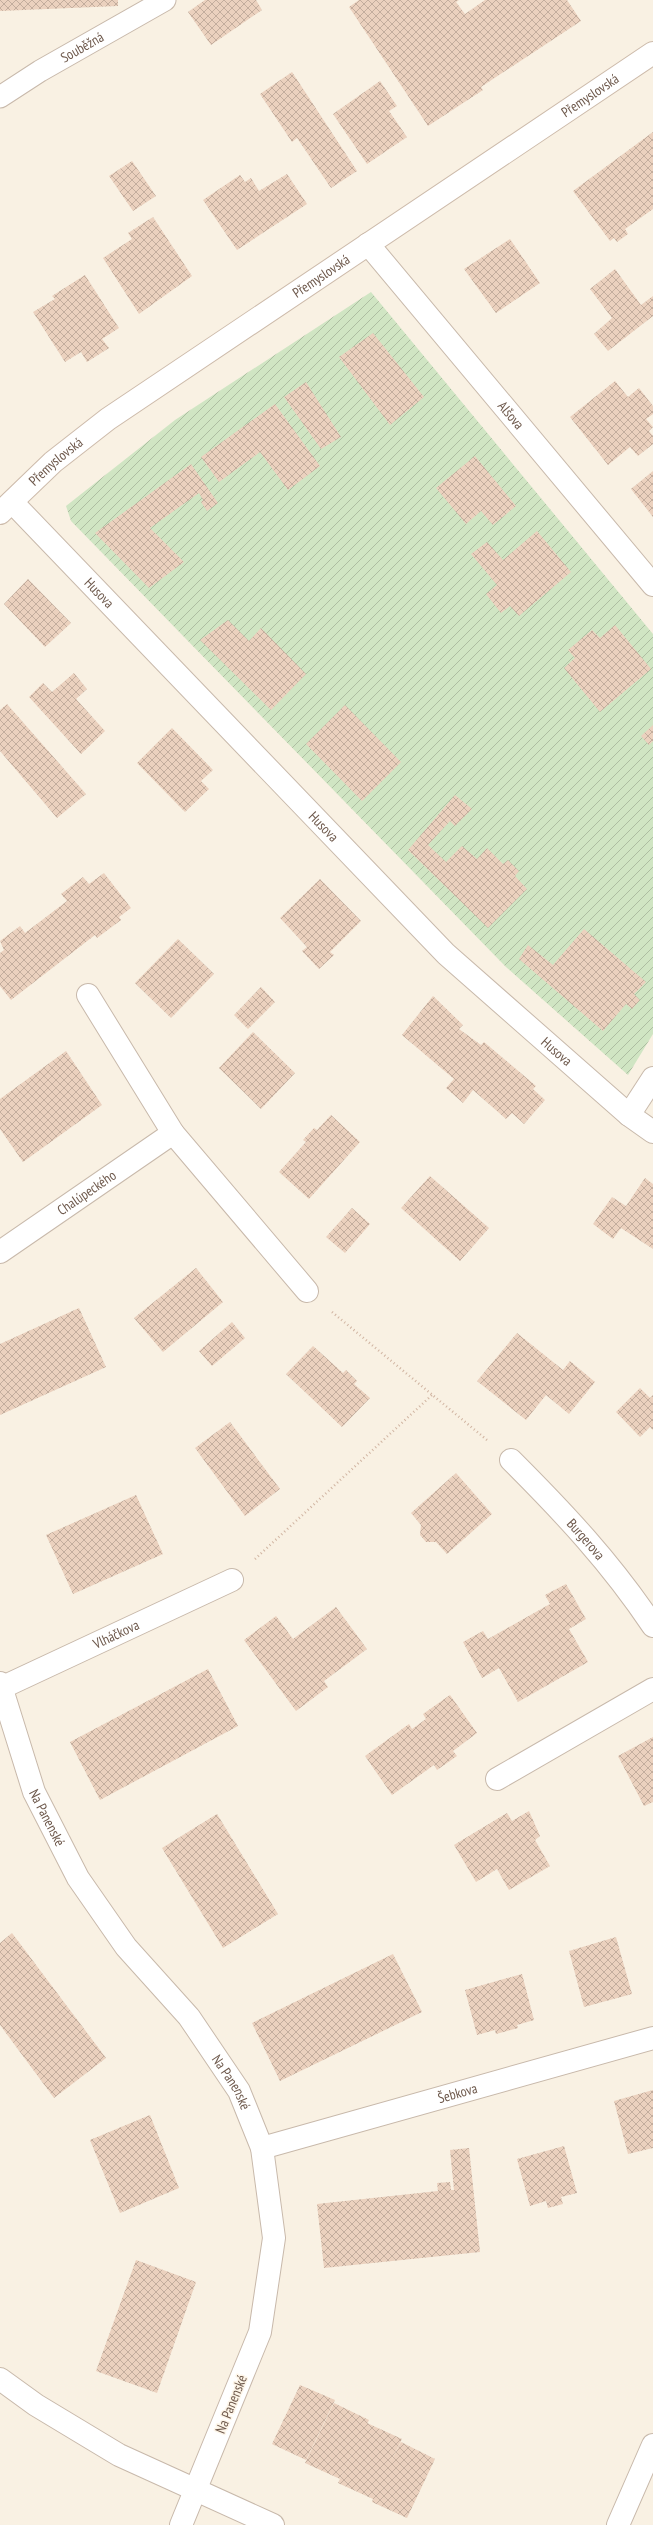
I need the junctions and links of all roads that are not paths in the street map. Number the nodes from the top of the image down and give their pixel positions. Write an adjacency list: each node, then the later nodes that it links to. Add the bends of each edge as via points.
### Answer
1 (165, 0): 3 (lane, Souběžná, via 40,71)
2 (653, 53): 4 (street, Přemyslovská)
3 (0, 97)
4 (368, 244): 5 (street, Přemyslovská, via 108,419 53,462); 6 (street, Alšova)
5 (6, 507): 9 (street, Husova, via 446,954)
6 (653, 585)
7 (88, 995): 11 (street)
8 (653, 1078): 9 (street)
9 (629, 1115): 10 (street, Husova)
10 (653, 1132)
11 (173, 1134): 12 (street, Chalúpeckého); 13 (street)
12 (0, 1252)
13 (307, 1291)
14 (511, 1460): 16 (street, Burgerova, via 580,1529 634,1597)
15 (232, 1580): 17 (street, Vlháčkova)
16 (653, 1626)
17 (0, 1685): 21 (street, Na Panenské, via 34,1792 78,1878 126,1947 189,2017 231,2078 239,2091)
18 (653, 1689): 19 (street)
19 (497, 1779)
20 (653, 2038): 21 (street, Šebkova)
21 (262, 2148): 24 (street, Na Panenské, via 274,2238 260,2332)
22 (0, 2379): 24 (street, via 119,2455)
23 (653, 2445): 27 (street)
24 (196, 2489): 25 (street, Na Panenské); 26 (street)
25 (181, 2525)
26 (273, 2525)
27 (618, 2525)

